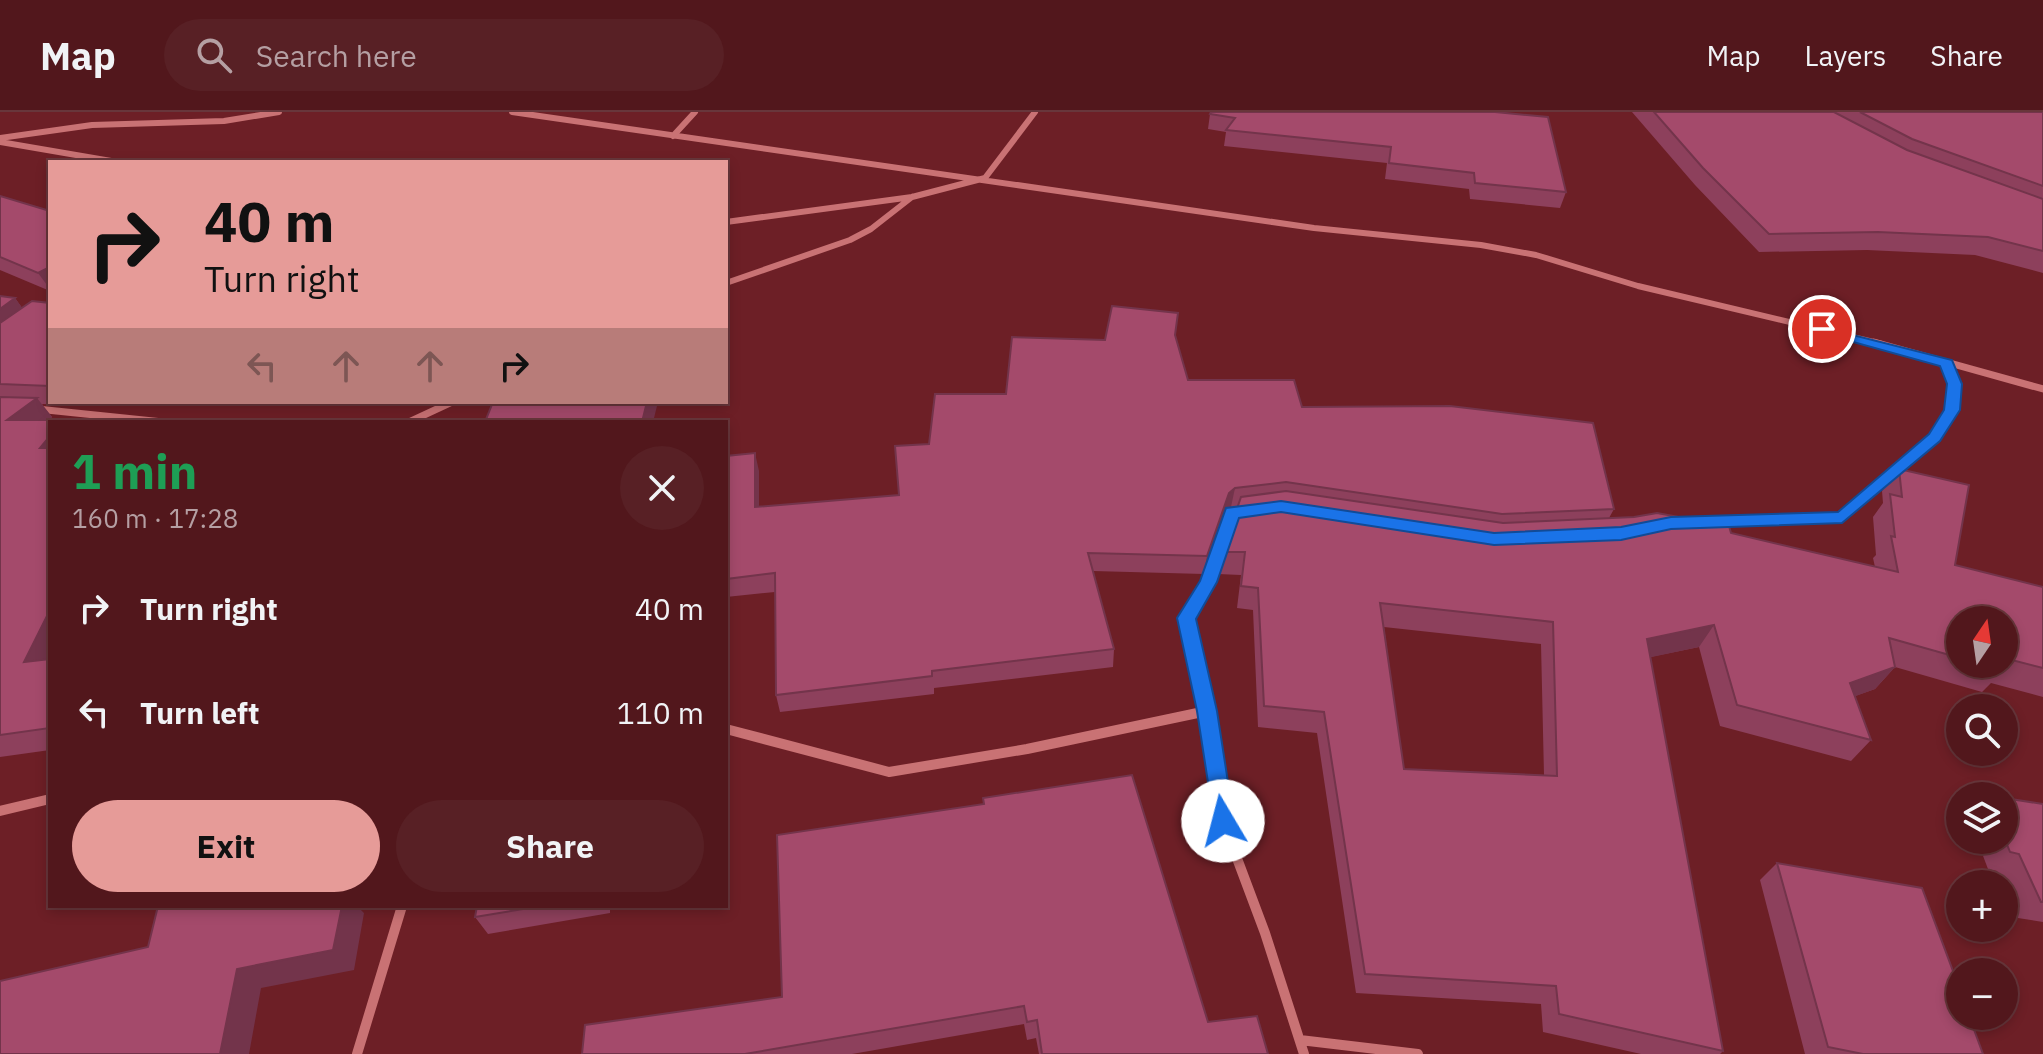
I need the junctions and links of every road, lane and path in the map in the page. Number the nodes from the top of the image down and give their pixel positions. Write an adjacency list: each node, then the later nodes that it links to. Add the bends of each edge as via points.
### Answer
1 (279, 112): 6 (street, via 224,121 92,125)
2 (512, 112): 5 (street)
3 (695, 112): 5 (street)
4 (1035, 112): 8 (street)
5 (673, 136): 8 (street)
6 (0, 140): 7 (street)
7 (106, 160)
8 (985, 178): 9 (street); 12 (street, via 1536,255 1638,286)
9 (912, 197): 10 (street); 11 (street, via 850,240)
10 (728, 222)
11 (728, 282)
12 (1947, 363): 13 (street); 19 (street, via 1955,384 1952,410 1934,438 1842,517)
13 (2043, 389)
14 (448, 404): 17 (street)
15 (26, 409): 16 (street)
16 (142, 420)
17 (413, 420)
18 (1256, 510): 20 (street, via 1232,513 1208,582 1187,618)
19 (1685, 523)
20 (1207, 711): 21 (street, via 889,772); 25 (street, via 1223,821)
21 (728, 730)
22 (48, 799): 23 (street)
23 (0, 811)
24 (401, 908): 26 (street)
25 (1300, 1040): 27 (street); 28 (street)
26 (357, 1054)
27 (1304, 1054)
28 (1418, 1054)

